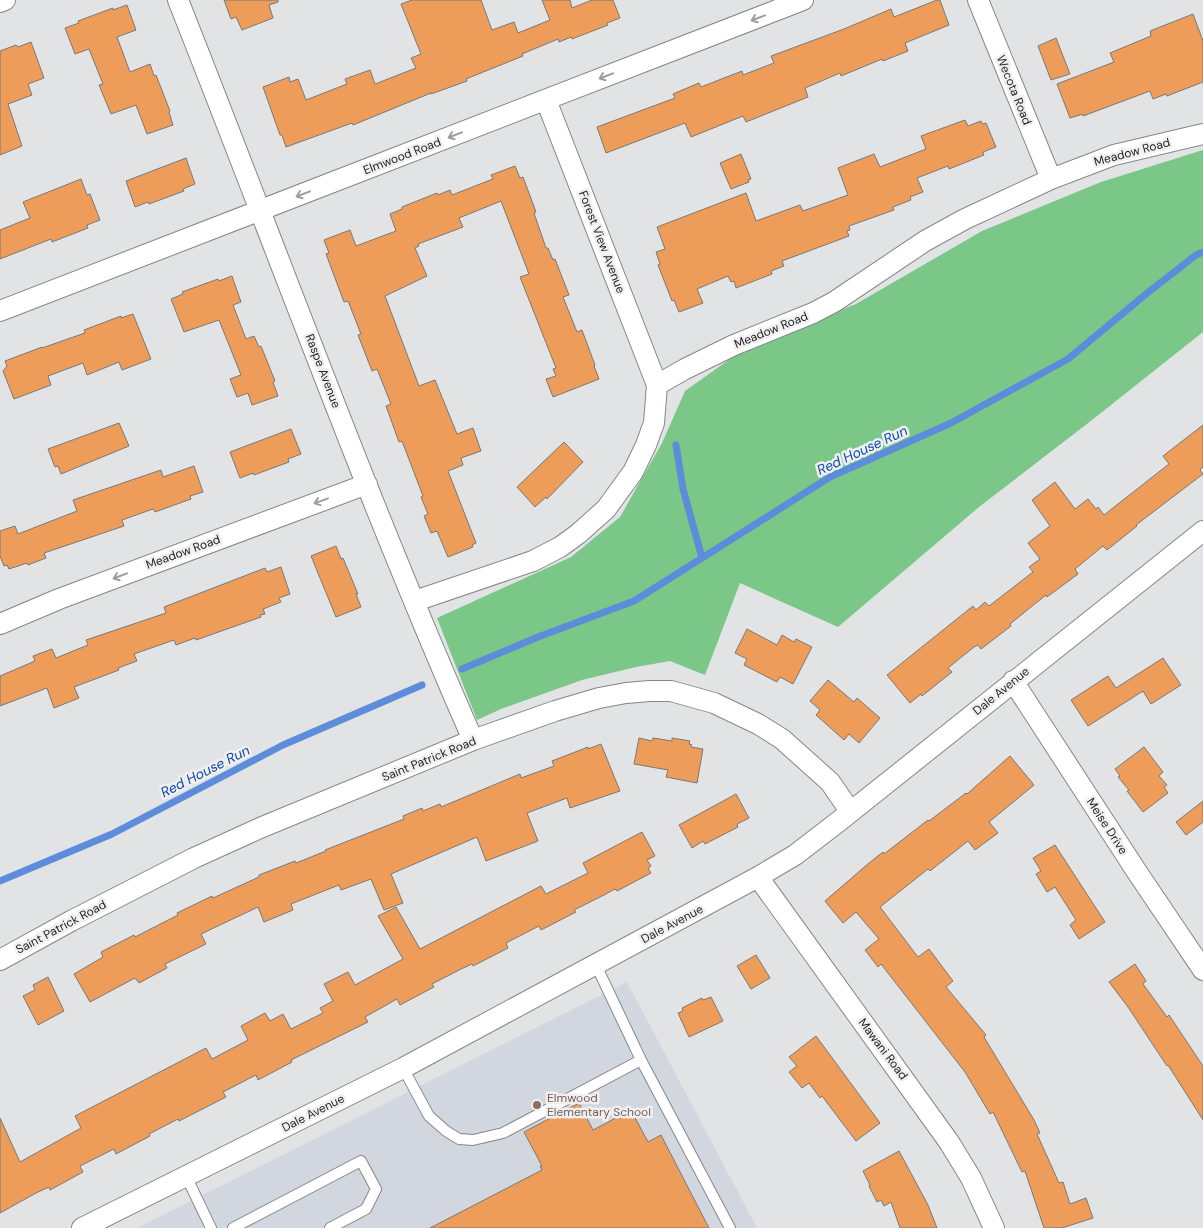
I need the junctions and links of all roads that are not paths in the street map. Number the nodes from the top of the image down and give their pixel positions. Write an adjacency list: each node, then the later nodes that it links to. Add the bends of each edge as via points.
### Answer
1 (5, 0): 5 (street)
2 (178, 0): 9 (street, Raspe Avenue)
3 (803, 0): 6 (street, Elmwood Road, one-way to 6)
4 (978, 0): 8 (street, Wecota Road)
5 (0, 2)
6 (546, 100): 9 (street, Elmwood Road, one-way to 9); 11 (street, Forest View Avenue)
7 (1203, 134): 8 (street, Meadow Road, via 1114,155)
8 (1051, 179): 11 (street, Meadow Road, via 925,241 813,313 734,345)
9 (260, 210): 10 (street, Elmwood Road); 12 (street, Raspe Avenue)
10 (0, 311)
11 (657, 385): 14 (street, via 654,423 633,472 606,509 578,534 533,561)
12 (367, 484): 14 (street, Raspe Avenue); 15 (street, Meadow Road, one-way to 15, via 76,592)
13 (1203, 531): 16 (street, Dale Avenue)
14 (415, 601): 17 (street, Raspe Avenue)
15 (0, 624)
16 (1013, 681): 18 (street, Dale Avenue); 22 (street, Meise Drive)
17 (473, 740): 18 (street, Saint Patrick Road, via 598,698 650,690 671,691 714,703 782,739 830,782); 20 (street, Saint Patrick Road, via 194,858)
18 (850, 811): 19 (street, Dale Avenue, via 794,855)
19 (758, 877): 21 (street, Dale Avenue); 31 (street, Mawani Road, via 949,1142 971,1178)
20 (0, 960)
21 (596, 966): 23 (lane); 24 (street, Dale Avenue)
22 (1203, 970)
23 (641, 1060): 24 (lane, via 503,1133 473,1140 459,1139 429,1116); 30 (lane)
24 (403, 1068): 25 (street, Dale Avenue)
25 (186, 1176): 26 (street, Dale Avenue); 27 (lane)
26 (82, 1228)
27 (211, 1228)
28 (233, 1228): 29 (lane, via 361,1161 376,1189 366,1209)
29 (330, 1228)
30 (730, 1228)
31 (994, 1228)

